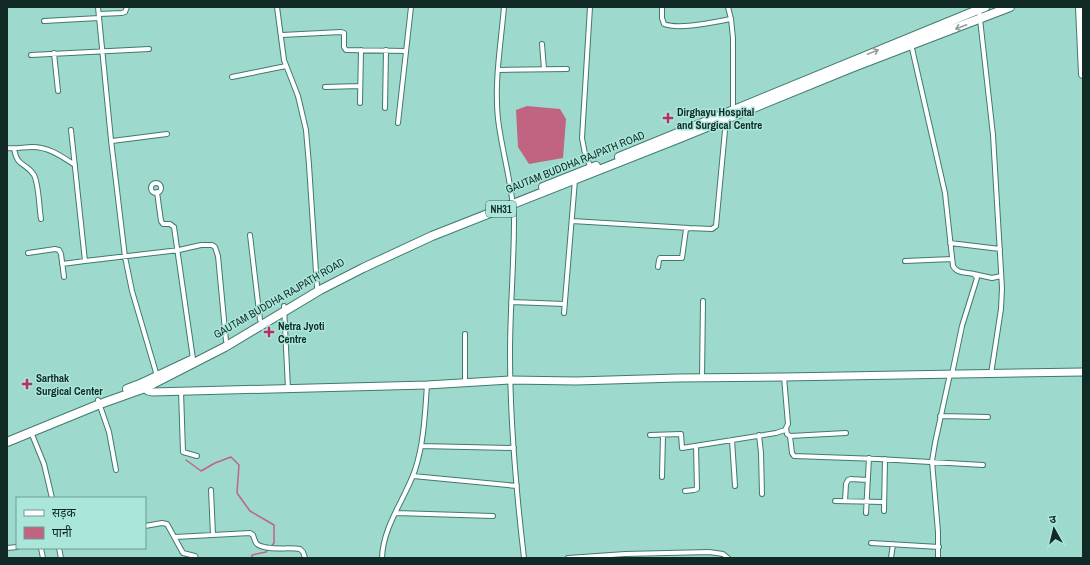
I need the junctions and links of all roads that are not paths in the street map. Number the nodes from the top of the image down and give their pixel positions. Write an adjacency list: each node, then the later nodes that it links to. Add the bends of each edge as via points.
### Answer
1 (98, 7): 12 (street)
2 (127, 7): 12 (street, via 122,13)
3 (277, 7): 16 (street)
4 (411, 7): 23 (street)
5 (504, 7): 29 (street)
6 (590, 7): 46 (street, via 582,138 585,154)
7 (662, 7): 13 (street, via 662,21 667,25 694,25)
8 (728, 7): 13 (street)
9 (1010, 7): 14 (highway, NH31)
10 (1080, 7): 30 (highway)
11 (982, 8): 14 (street); 17 (highway, GAUTAM BUDDHA RAJPATH ROAD / NH31)
12 (99, 16): 15 (street); 22 (street)
13 (731, 19): 37 (street)
14 (980, 19): 17 (highway, NH31, one-way to 17); 55 (street, via 993,135)
15 (44, 21)
16 (282, 35): 20 (street, via 342,32 344,49); 26 (street)
17 (910, 42): 37 (highway, GAUTAM BUDDHA RAJPATH ROAD / NH31, one-way to 17); 38 (highway, NH31); 54 (street, via 945,193)
18 (542, 44): 27 (street)
19 (149, 49): 22 (street)
20 (361, 50): 21 (street); 32 (street)
21 (386, 50): 23 (street); 36 (street)
22 (102, 51): 24 (street); 42 (street)
23 (406, 51): 39 (street)
24 (54, 53): 25 (street); 34 (street)
25 (31, 55)
26 (286, 66): 31 (street); 67 (street, via 298,96 306,130)
27 (544, 69): 28 (street); 29 (street)
28 (567, 69)
29 (499, 70): 49 (street, via 498,118)
30 (1083, 74)
31 (232, 76)
32 (360, 86): 33 (street); 35 (street)
33 (325, 87)
34 (58, 91)
35 (360, 103)
36 (385, 108)
37 (733, 111): 46 (highway, GAUTAM BUDDHA RAJPATH ROAD / NH31)
38 (726, 120): 47 (highway, NH31); 52 (street, via 716,226 712,229)
39 (398, 123)
40 (71, 130): 45 (street)
41 (167, 134): 42 (street)
42 (112, 141): 58 (street)
43 (7, 148): 44 (street)
44 (14, 148): 45 (street, via 49,149); 50 (street, via 16,160 33,174 36,181)
45 (75, 165): 60 (street)
46 (592, 168): 47 (highway, GAUTAM BUDDHA RAJPATH ROAD / NH31)
47 (576, 177): 49 (highway, GAUTAM BUDDHA RAJPATH ROAD / NH31); 51 (street)
48 (157, 192): 56 (street, via 161,222 174,227)
49 (512, 201): 67 (highway, GAUTAM BUDDHA RAJPATH ROAD / NH31, via 377,255); 69 (street, via 514,220); 71 (highway, NH31, via 392,254)
50 (41, 219)
51 (572, 221): 52 (street); 70 (street)
52 (689, 228): 63 (street, via 685,231 682,258 660,258)
53 (250, 235): 73 (street)
54 (950, 243): 55 (street); 59 (street)
55 (1000, 249): 65 (street)
56 (179, 250): 58 (street); 75 (street, via 209,244 215,247); 76 (street)
57 (28, 253): 62 (street, via 56,249 60,251)
58 (125, 257): 60 (street); 80 (street)
59 (952, 259): 61 (street); 64 (street, via 955,270)
60 (85, 261): 62 (street)
61 (905, 261)
62 (62, 264): 66 (street)
63 (658, 267)
64 (974, 274): 65 (street, via 992,278); 78 (street, via 977,281 962,326)
65 (1002, 276): 79 (street, via 1001,309)
66 (64, 277)
67 (317, 287): 71 (highway, GAUTAM BUDDHA RAJPATH ROAD / NH31)
68 (704, 301): 82 (street)
69 (511, 302): 70 (street); 83 (street)
70 (565, 304): 72 (street)
71 (284, 308): 73 (highway, GAUTAM BUDDHA RAJPATH ROAD / NH31); 86 (highway, NH31, via 218,350); 87 (street)
72 (564, 314)
73 (260, 320): 75 (highway, GAUTAM BUDDHA RAJPATH ROAD / NH31)
74 (465, 334): 84 (street)
75 (226, 341): 76 (highway, GAUTAM BUDDHA RAJPATH ROAD / NH31)
76 (193, 359): 80 (highway, GAUTAM BUDDHA RAJPATH ROAD / NH31)
77 (1083, 372): 79 (main road)
78 (951, 374): 79 (main road); 81 (main road); 90 (street)
79 (990, 374)
80 (157, 376): 86 (highway, GAUTAM BUDDHA RAJPATH ROAD / NH31)
81 (784, 377): 82 (main road); 92 (street, via 788,417)
82 (702, 378): 83 (main road)
83 (510, 380): 84 (main road); 104 (street)
84 (465, 383): 85 (main road)
85 (428, 385): 87 (main road); 102 (street)
86 (143, 386): 88 (main road, via 152,392); 89 (highway, GAUTAM BUDDHA RAJPATH ROAD / NH31)
87 (288, 389): 88 (main road)
88 (181, 391): 105 (street, via 183,452)
89 (99, 402): 93 (highway, NH31); 99 (highway, GAUTAM BUDDHA RAJPATH ROAD / NH31); 110 (street, via 109,432)
90 (940, 416): 91 (street); 108 (street)
91 (988, 417)
92 (786, 428): 97 (street); 98 (street)
93 (31, 432): 101 (highway, NH31); 119 (street, via 44,464)
94 (846, 433): 98 (street)
95 (650, 435): 96 (street)
96 (663, 435): 103 (street, via 681,434 682,448); 112 (street)
97 (759, 435): 100 (street); 118 (street)
98 (790, 436): 106 (street, via 794,456)
99 (7, 437)
100 (732, 440): 103 (street); 115 (street)
101 (7, 442)
102 (421, 446): 104 (street); 111 (street)
103 (696, 446): 117 (street, via 697,489)
104 (514, 448): 114 (street)
105 (197, 456)
106 (869, 458): 107 (street); 113 (street)
107 (885, 459): 108 (street); 123 (street)
108 (932, 461): 109 (street); 133 (street)
109 (983, 465)
110 (116, 470)
111 (412, 476): 114 (street); 125 (street)
112 (662, 477)
113 (868, 480): 121 (street, via 848,480); 122 (street)
114 (517, 486): 137 (street)
115 (735, 486)
116 (211, 490): 129 (street)
117 (685, 490)
118 (762, 494)
119 (52, 497)
120 (835, 501): 121 (street)
121 (846, 501): 122 (street)
122 (867, 501): 123 (street); 126 (street)
123 (884, 502): 124 (street)
124 (884, 511)
125 (396, 513): 127 (street); 136 (street, via 384,543)
126 (866, 513)
127 (493, 516)
128 (146, 526): 130 (street, via 165,523)
129 (213, 535): 130 (street); 135 (street, via 250,533 258,544 274,548 300,549)
130 (175, 537): 134 (street, via 183,553)
131 (871, 543): 132 (street)
132 (893, 544): 133 (street); 140 (street)
133 (939, 546): 141 (street)
134 (196, 558)
135 (305, 558)
136 (382, 558)
137 (524, 558)
138 (568, 558): 139 (street, via 709,552 723,554)
139 (728, 558)
140 (892, 558)
141 (938, 558)

